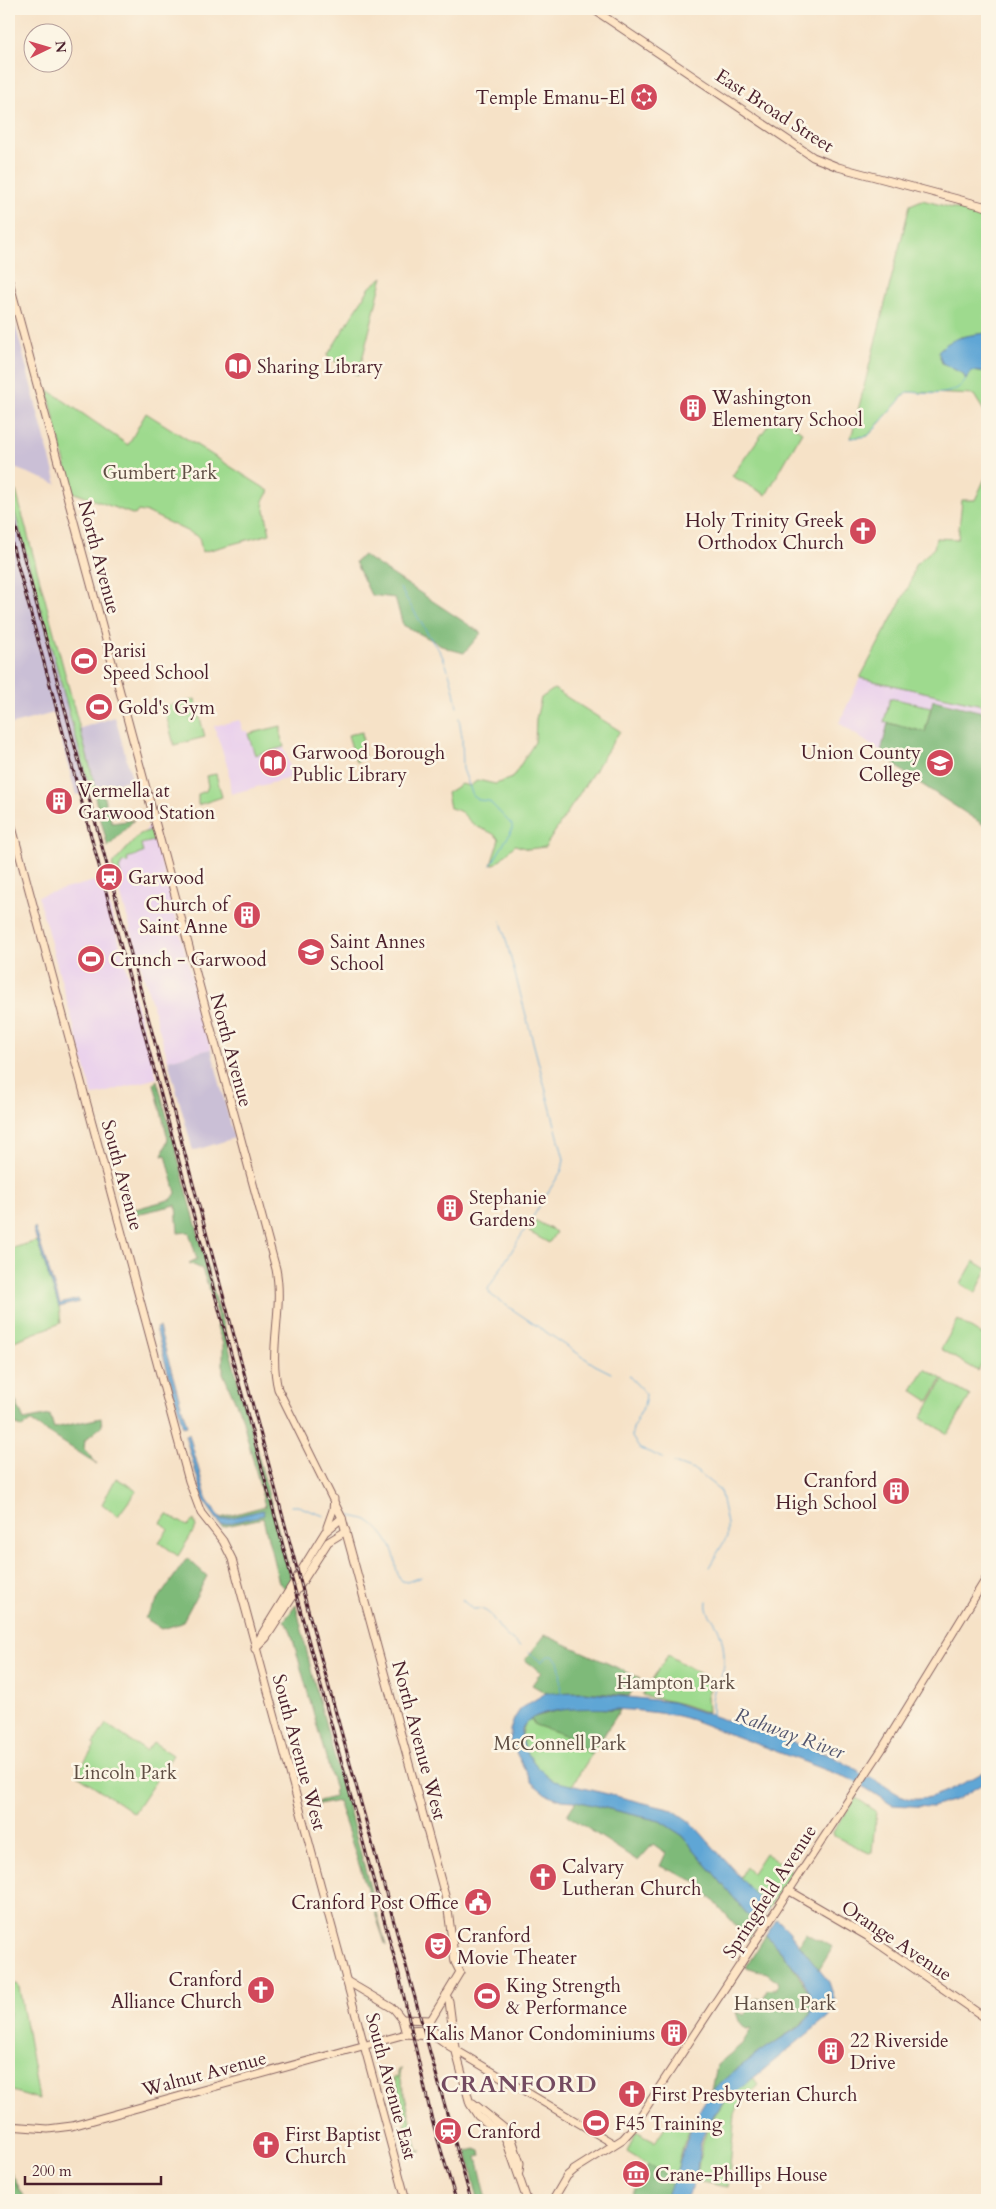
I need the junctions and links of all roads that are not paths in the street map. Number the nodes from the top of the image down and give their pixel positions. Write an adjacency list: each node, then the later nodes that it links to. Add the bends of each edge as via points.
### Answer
1 (592, 9): 2 (main road, East Broad Street, via 813,157 838,167)
2 (987, 207)
3 (9, 281): 5 (main road, North Avenue, via 276,1269 279,1293 274,1367 278,1389)
4 (9, 816): 9 (main road, South Avenue, via 189,1481 201,1513)
5 (334, 1498): 6 (main road, North Avenue); 8 (main road, via 332,1516)
6 (342, 1518): 7 (main road, North Avenue West); 8 (main road)
7 (346, 1531): 13 (main road, via 328,1542 266,1638); 16 (main road, North Avenue West, via 447,1903 455,1959 460,1972)
8 (324, 1532): 12 (main road)
9 (219, 1536): 11 (main road, South Avenue West, via 232,1558)
10 (987, 1577): 14 (main road, Springfield Avenue, via 954,1635)
11 (248, 1624): 12 (main road); 13 (main road, South Avenue West)
12 (266, 1628): 13 (main road)
13 (255, 1649): 15 (main road, South Avenue West)
14 (788, 1890): 18 (main road, Orange Avenue, via 867,1936); 23 (main road, Springfield Avenue, via 632,2129)
15 (345, 1980): 17 (main road, via 394,2009); 20 (main road, South Avenue East)
16 (446, 1995): 17 (main road, via 431,2020); 21 (main road)
17 (404, 2019): 19 (main road)
18 (987, 2020)
19 (406, 2034): 20 (main road, Walnut Avenue); 21 (main road, via 437,2037)
20 (365, 2045): 22 (main road, Walnut Avenue, via 72,2126 48,2129); 24 (main road, South Avenue East)
21 (455, 2048): 23 (main road); 25 (main road, via 475,2112 505,2137)
22 (9, 2126)
23 (614, 2144): 26 (main road, Springfield Avenue, via 567,2176)
24 (406, 2200)
25 (527, 2200)
26 (553, 2200)

